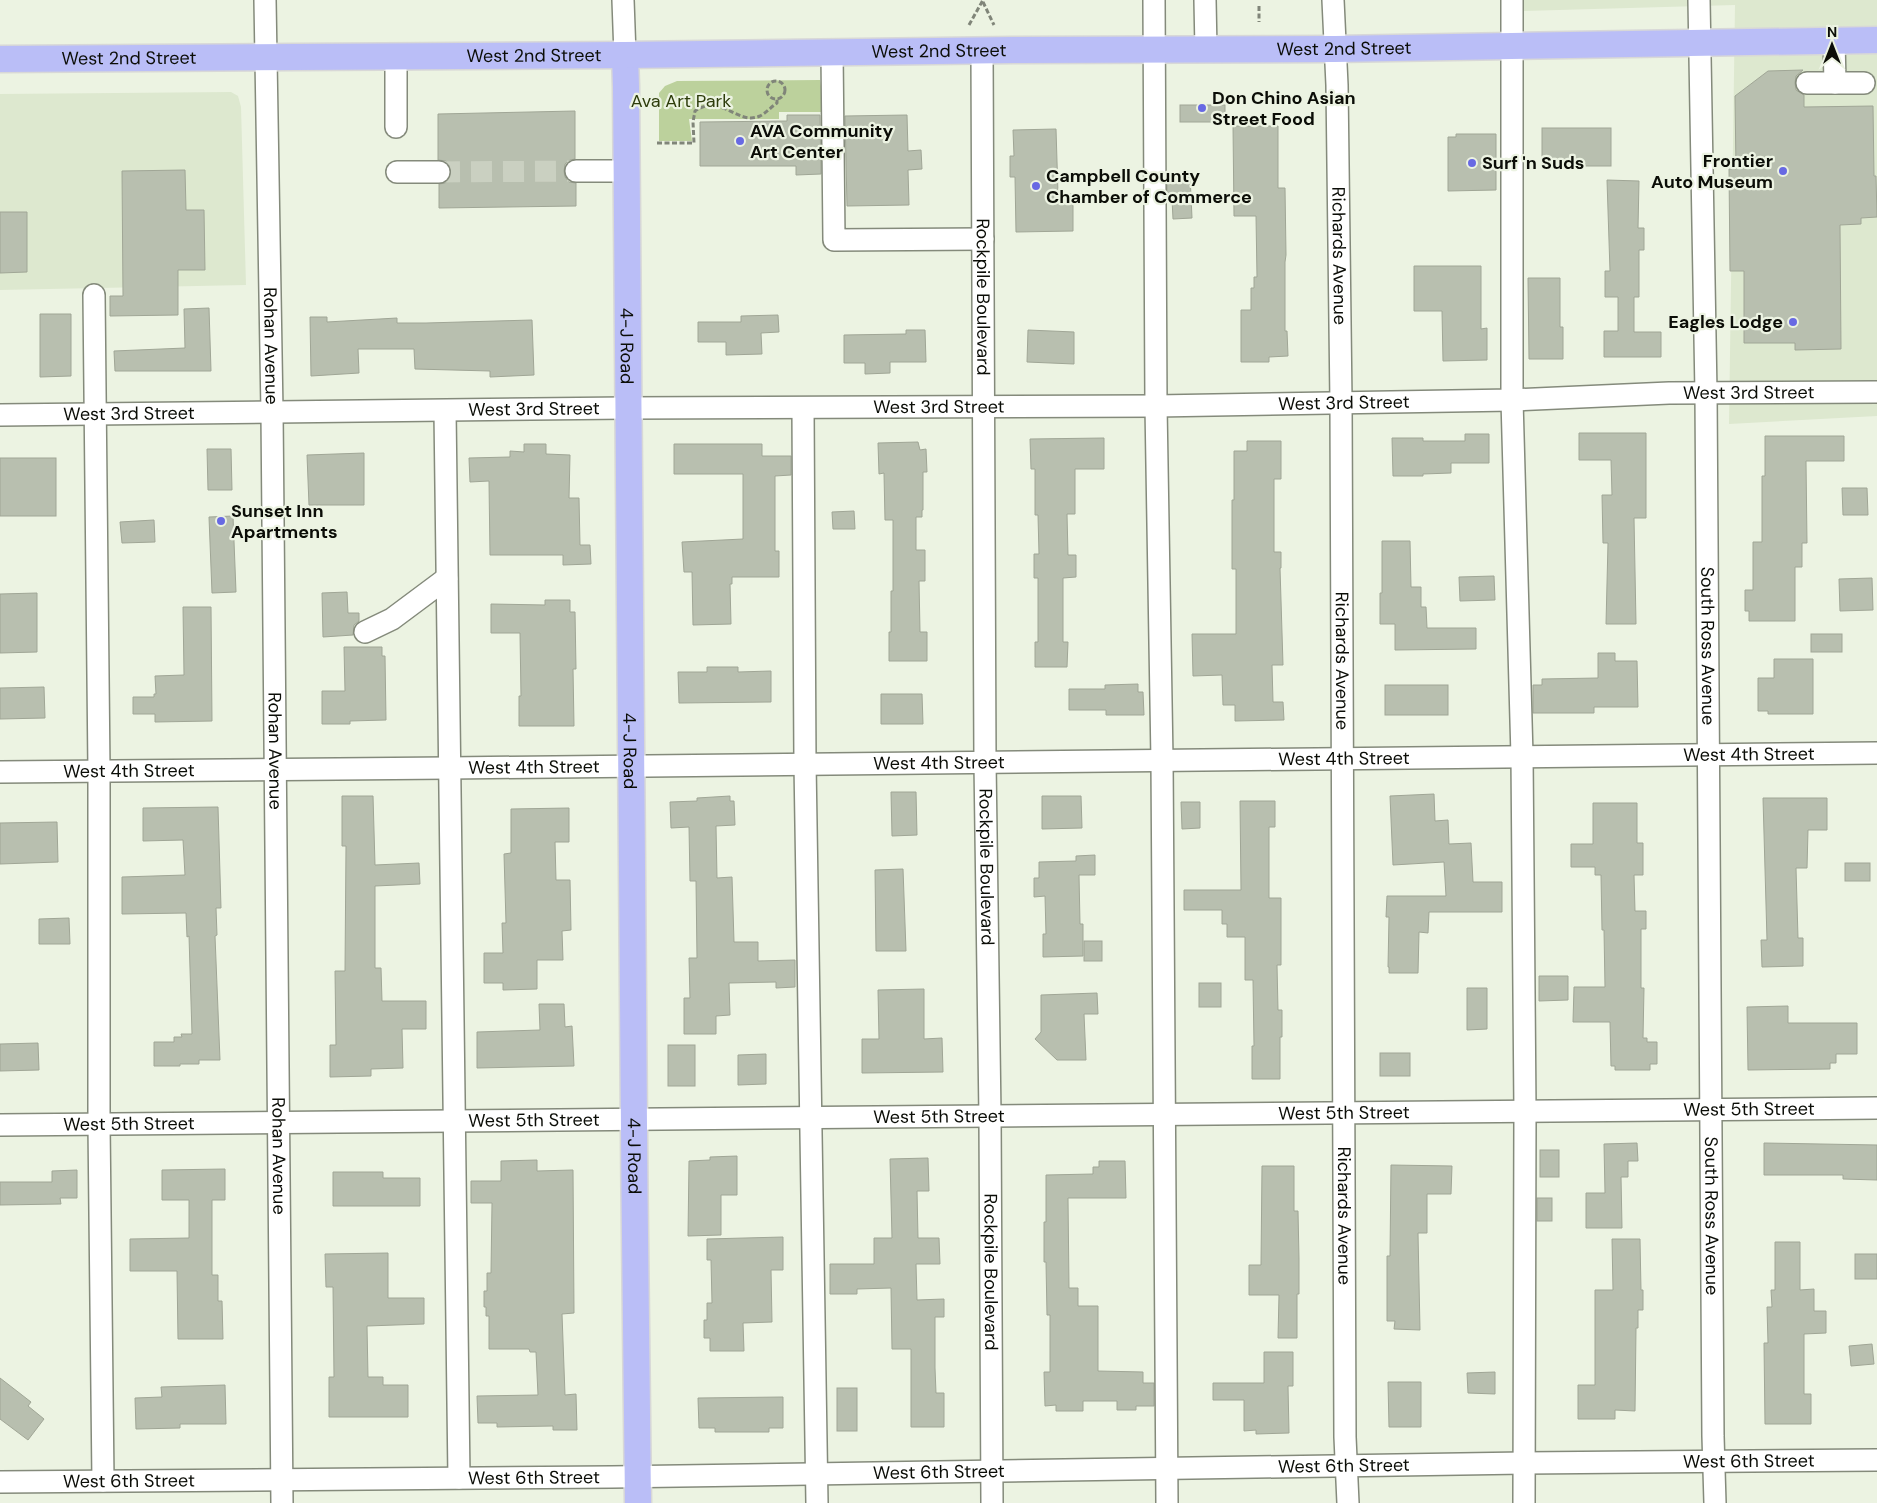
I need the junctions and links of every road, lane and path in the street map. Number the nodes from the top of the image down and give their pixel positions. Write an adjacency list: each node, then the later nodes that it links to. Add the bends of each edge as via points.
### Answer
1 (265, 0): 24 (street, Rohan Avenue)
2 (623, 0): 22 (street, 4-J Road)
3 (1154, 0): 18 (street)
4 (1205, 0): 19 (street)
5 (1333, 0): 20 (street, Richards Avenue)
6 (1512, 0): 16 (street)
7 (1699, 0): 15 (street, South Ross Avenue)
8 (983, 1): 11 (path); 12 (path)
9 (1259, 6): 10 (path)
10 (1259, 22)
11 (969, 25)
12 (994, 25)
13 (1834, 40): 14 (main road, West 2nd Street); 15 (main road, West 2nd Street); 27 (street)
14 (1877, 40)
15 (1700, 43): 16 (main road, West 2nd Street); 39 (street, South Ross Avenue)
16 (1513, 47): 20 (main road, West 2nd Street); 40 (street)
17 (982, 50): 18 (main road, West 2nd Street); 21 (main road, West 2nd Street); 36 (street, Rockpile Boulevard)
18 (1155, 50): 19 (main road, West 2nd Street); 43 (street)
19 (1206, 50): 20 (main road, West 2nd Street)
20 (1335, 50): 41 (street, Richards Avenue)
21 (832, 52): 22 (main road, West 2nd Street); 36 (street, via 834,240)
22 (625, 55): 23 (main road, West 2nd Street); 33 (main road, 4-J Road)
23 (396, 56): 24 (main road, West 2nd Street); 30 (street)
24 (265, 57): 25 (main road, West 2nd Street); 47 (street, Rohan Avenue)
25 (0, 60)
26 (1808, 83): 27 (street)
27 (1835, 83): 28 (street)
28 (1864, 83)
29 (777, 99): 29 (path, via 771,98 768,90 777,80 785,92); 31 (path, via 776,104 759,116 741,116 717,105 703,106 695,111 694,143)
30 (396, 126)
31 (656, 143)
32 (576, 171): 33 (street)
33 (626, 171): 44 (main road, 4-J Road)
34 (397, 172): 35 (street)
35 (438, 172)
36 (983, 239): 42 (street, Rockpile Boulevard)
37 (94, 295): 48 (street)
38 (1877, 392): 39 (street, West 3rd Street)
39 (1706, 393): 40 (street, West 3rd Street); 53 (street, South Ross Avenue)
40 (1512, 400): 41 (street, West 3rd Street); 54 (street)
41 (1341, 402): 43 (street, West 3rd Street); 55 (street, Richards Avenue)
42 (984, 406): 43 (street, West 3rd Street); 45 (street, West 3rd Street); 57 (street, Rockpile Boulevard)
43 (1156, 406): 56 (street)
44 (626, 408): 45 (street, West 3rd Street); 46 (street, West 3rd Street); 59 (main road, 4-J Road)
45 (803, 408): 58 (street)
46 (445, 411): 47 (street, West 3rd Street); 50 (street)
47 (272, 412): 48 (street, West 3rd Street); 61 (street, Rohan Avenue)
48 (95, 414): 49 (street, West 3rd Street); 62 (street)
49 (0, 415)
50 (447, 578): 51 (street, via 392,619); 60 (street)
51 (365, 632)
52 (1877, 753): 53 (street, West 4th Street)
53 (1709, 754): 54 (street, West 4th Street); 65 (street, South Ross Avenue)
54 (1522, 756): 55 (street, West 4th Street); 66 (street)
55 (1342, 758): 56 (street, West 4th Street); 67 (street, Richards Avenue)
56 (1162, 760): 57 (street, West 4th Street); 68 (street)
57 (985, 762): 58 (street, West 4th Street); 69 (street, Rockpile Boulevard)
58 (805, 763): 59 (street, West 4th Street); 70 (street)
59 (631, 765): 60 (street, West 4th Street); 71 (main road, 4-J Road)
60 (449, 768): 61 (street, West 4th Street); 72 (street)
61 (274, 769): 62 (street, West 4th Street); 73 (street, Rohan Avenue)
62 (99, 771): 63 (street, West 4th Street); 74 (street)
63 (0, 772)
64 (1877, 1108): 65 (street, West 5th Street)
65 (1711, 1109): 66 (street, West 5th Street); 77 (street, South Ross Avenue)
66 (1525, 1111): 67 (street, West 5th Street); 78 (street)
67 (1343, 1113): 68 (street, West 5th Street); 79 (street, Richards Avenue)
68 (1164, 1114): 69 (street, West 5th Street); 80 (street)
69 (990, 1116): 70 (street, West 5th Street); 81 (street, Rockpile Boulevard)
70 (811, 1118): 71 (street, West 5th Street); 82 (street)
71 (634, 1119): 72 (street, West 5th Street); 83 (main road, 4-J Road)
72 (454, 1121): 73 (street, West 5th Street); 84 (street)
73 (280, 1123): 74 (street, West 5th Street); 85 (street, Rohan Avenue)
74 (99, 1124): 75 (street, West 5th Street); 86 (street)
75 (0, 1125)
76 (1877, 1460): 77 (street, West 6th Street)
77 (1714, 1461): 78 (street, West 6th Street); 95 (street, South Ross Avenue)
78 (1524, 1463): 79 (street, West 6th Street); 94 (street)
79 (1346, 1466): 80 (street, West 6th Street); 93 (street, Richards Avenue)
80 (1166, 1469): 81 (street, West 6th Street); 92 (street)
81 (991, 1472): 82 (street, West 6th Street); 91 (street, Rockpile Boulevard)
82 (817, 1473): 83 (street, West 6th Street); 90 (street)
83 (637, 1477): 84 (street, West 6th Street); 89 (main road, 4-J Road)
84 (459, 1478): 85 (street, West 6th Street)
85 (282, 1479): 86 (street, West 6th Street); 88 (street, Rohan Avenue)
86 (103, 1480): 87 (street, West 6th Street)
87 (0, 1482)
88 (282, 1503)
89 (638, 1503)
90 (817, 1503)
91 (992, 1503)
92 (1167, 1503)
93 (1348, 1503)
94 (1524, 1503)
95 (1715, 1503)

